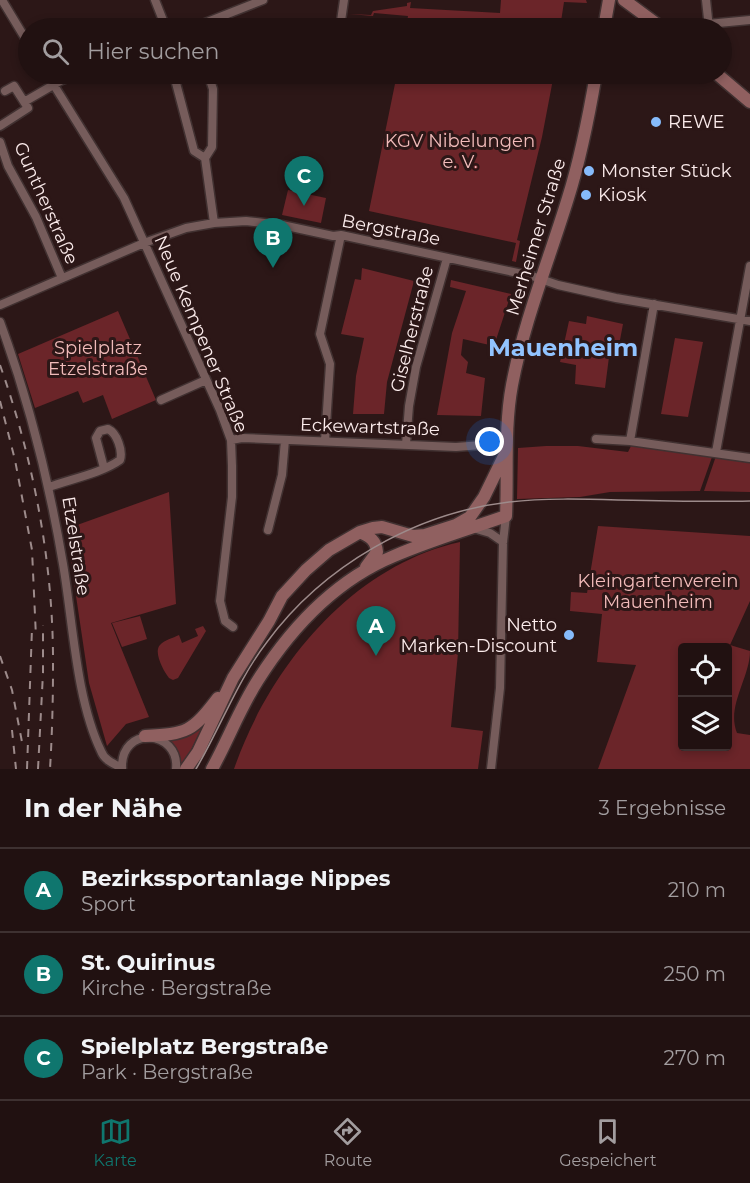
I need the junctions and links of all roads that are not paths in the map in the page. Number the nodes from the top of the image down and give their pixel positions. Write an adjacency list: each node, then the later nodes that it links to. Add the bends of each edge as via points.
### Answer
1 (2, 0): 16 (street)
2 (155, 0): 8 (street)
3 (263, 0): 9 (street)
4 (344, 0): 10 (street)
5 (609, 0): 11 (main road)
6 (624, 0): 12 (main road)
7 (706, 0): 13 (street)
8 (162, 18)
9 (217, 18)
10 (341, 18)
11 (606, 18)
12 (648, 18)
13 (708, 18)
14 (750, 20): 15 (street)
15 (732, 23)
16 (18, 26)
17 (176, 84): 27 (street, via 194,152)
18 (211, 84): 27 (street, via 212,147)
19 (594, 84): 34 (main road, Merheimer Straße, via 574,176)
20 (729, 84): 24 (main road)
21 (54, 85): 23 (street); 30 (street, Neue Kempener Straße, via 124,198)
22 (5, 91): 23 (street, via 14,86)
23 (24, 102): 25 (street, via 28,108)
24 (750, 102)
25 (0, 126)
26 (0, 142): 33 (street, Guntherstraße)
27 (206, 158): 28 (street)
28 (214, 223): 29 (street, Bergstraße, via 246,221); 30 (street, Bergstraße)
29 (341, 235): 31 (street, Bergstraße); 45 (street, via 320,334 330,364)
30 (144, 243): 33 (street, Bergstraße); 40 (street, Neue Kempener Straße)
31 (447, 258): 34 (street, Bergstraße); 47 (street, Giselherstraße, via 416,367)
32 (750, 266): 37 (street)
33 (62, 278): 36 (street, Bergstraße)
34 (542, 280): 35 (street, Bergstraße); 48 (main road, Merheimer Straße, via 518,358 509,404)
35 (654, 304): 37 (street, Bergstraße); 46 (street)
36 (0, 305)
37 (739, 319): 38 (street, Bergstraße); 49 (street)
38 (750, 321)
39 (0, 322): 52 (street, Etzelstraße, via 21,380)
40 (206, 380): 41 (street); 43 (street, Neue Kempener Straße)
41 (161, 400)
42 (596, 439): 46 (street)
43 (231, 440): 44 (street, Eckewartstraße); 59 (street, Neue Kempener Straße, via 232,497 220,601 225,621)
44 (285, 440): 45 (street, Eckewartstraße); 55 (street, via 282,475)
45 (325, 441): 47 (street, Eckewartstraße)
46 (630, 441): 49 (street)
47 (406, 444): 48 (street, Eckewartstraße)
48 (507, 447): 53 (main road, Merheimer Straße); 56 (main road, via 470,517 425,535 412,536 382,527)
49 (717, 452): 50 (street)
50 (750, 458)
51 (104, 468): 52 (street)
52 (49, 487): 63 (street, Etzelstraße, via 90,723 102,755)
53 (506, 516): 54 (main road); 57 (street, Merheimer Straße)
54 (473, 528): 57 (street); 58 (main road, via 393,556)
55 (268, 530)
56 (360, 532): 58 (main road, via 373,539 377,552); 60 (main road, via 329,550 282,597)
57 (503, 542): 68 (street, Merheimer Straße, via 500,687)
58 (361, 573): 62 (main road, via 301,622 273,657)
59 (233, 627)
60 (233, 678): 61 (main road, via 202,718 186,731); 65 (main road)
61 (145, 736): 63 (street, via 128,747); 64 (street, via 168,746)
62 (227, 742): 66 (main road); 67 (main road)
63 (122, 768)
64 (176, 769)
65 (186, 769)
66 (212, 769)
67 (220, 769)
68 (491, 769)

